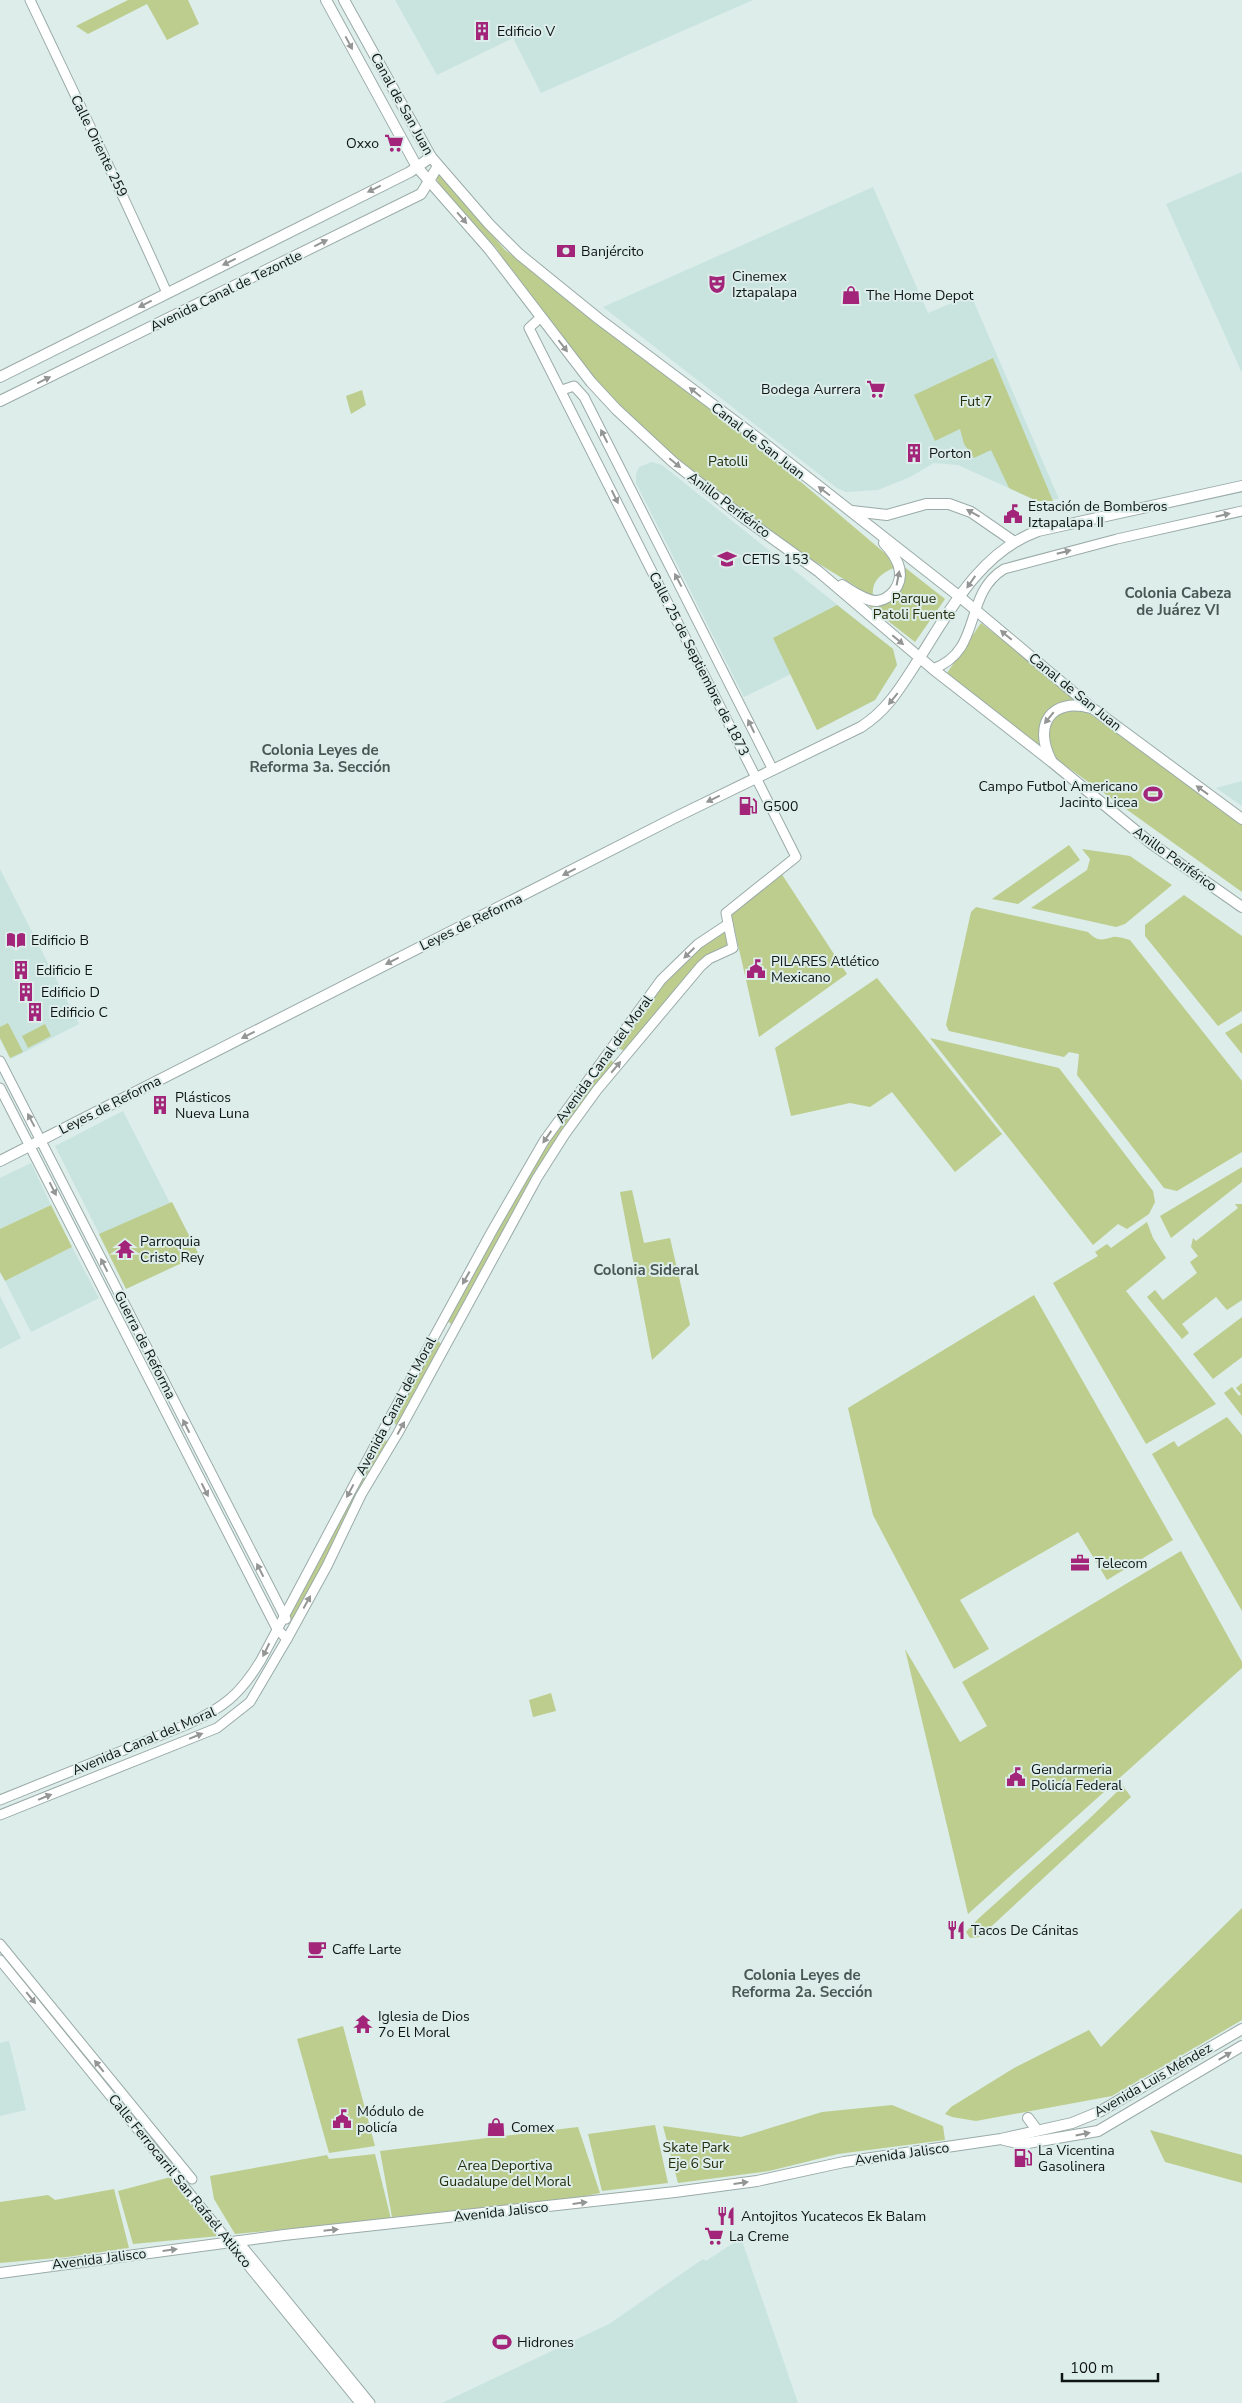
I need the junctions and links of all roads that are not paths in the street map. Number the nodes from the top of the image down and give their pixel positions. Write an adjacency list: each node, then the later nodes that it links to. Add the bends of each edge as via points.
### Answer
1 (30, 0): 8 (main road, Calle Oriente 259)
2 (326, 0): 6 (main road, Canal de San Juan, one-way to 6)
3 (344, 0): 4 (main road, Canal de San Juan)
4 (431, 157): 5 (main road, Canal de San Juan); 6 (main road, Avenida Canal de Tezontle)
5 (438, 166): 7 (main road, Avenida Canal de Tezontle); 15 (main road, Canal de San Juan, one-way to 5, via 543,275 495,230)
6 (417, 167): 7 (main road, Canal de San Juan); 8 (main road, Avenida Canal de Tezontle, one-way to 8)
7 (430, 182): 9 (main road, Anillo Periférico, one-way to 9, via 489,249); 12 (main road, Avenida Canal de Tezontle, one-way to 7, via 421,194)
8 (167, 293): 10 (main road, Avenida Canal de Tezontle, one-way to 10)
9 (540, 318): 11 (main road, Calle 25 de Septiembre de 1873, via 529,328); 19 (main road, Anillo Periférico, one-way to 19, via 591,382 654,446 744,518)
10 (0, 377)
11 (562, 390): 16 (main road, Calle 25 de Septiembre de 1873, one-way to 11, via 580,391 574,386); 17 (main road, Calle 25 de Septiembre de 1873, one-way to 17)
12 (0, 401)
13 (1242, 486): 18 (main road, Leyes de Reforma, via 1038,530)
14 (1242, 511): 21 (main road, one-way to 14, via 982,590 1004,568)
15 (855, 514): 18 (main road, one-way to 15, via 971,512 950,504 926,504 887,514); 19 (main road, one-way to 15, via 869,600 885,599 893,592 900,580 897,559); 20 (main road, Canal de San Juan)
16 (653, 532): 17 (main road); 26 (main road, Calle 25 de Septiembre de 1873, one-way to 16)
17 (636, 540): 27 (main road, Calle 25 de Septiembre de 1873)
18 (1013, 541): 20 (main road, Leyes de Reforma, one-way to 20, via 989,561)
19 (818, 571): 22 (main road, Anillo Periférico, one-way to 22)
20 (960, 597): 21 (main road, Canal de San Juan); 22 (main road, Leyes de Reforma)
21 (976, 609): 23 (main road, via 971,630 955,656); 24 (main road, Canal de San Juan, one-way to 21)
22 (920, 658): 23 (main road, Anillo Periférico); 26 (main road, Leyes de Reforma, one-way to 26, via 895,697 876,718)
23 (933, 669): 25 (main road, Anillo Periférico)
24 (1092, 708): 25 (main road, one-way to 25, via 1068,705 1049,717 1042,737); 28 (main road, Canal de San Juan, one-way to 24)
25 (1052, 762): 29 (main road, Anillo Periférico, via 1152,844)
26 (773, 770): 27 (main road, Leyes de Reforma)
27 (757, 777): 30 (main road, Calle 25 de Septiembre de 1873, via 796,857 726,913); 33 (main road, Leyes de Reforma, one-way to 33)
28 (1242, 818)
29 (1242, 907)
30 (728, 924): 44 (main road, Avenida Canal del Moral, one-way to 44, via 698,944 661,980 544,1141 484,1245); 45 (main road, Avenida Canal del Moral, one-way to 30, via 361,1495 537,1178 597,1090 701,966 733,948)
31 (0, 1061): 33 (main road, Guerra de Reforma, one-way to 31)
32 (0, 1088): 34 (main road, Guerra de Reforma)
33 (41, 1140): 34 (main road, Leyes de Reforma); 36 (main road, Guerra de Reforma)
34 (31, 1146): 35 (main road, Leyes de Reforma); 37 (main road, Guerra de Reforma, one-way to 37)
35 (0, 1161)
36 (71, 1201): 37 (main road); 38 (main road, Guerra de Reforma, one-way to 36)
37 (61, 1206): 39 (main road, Guerra de Reforma)
38 (131, 1317): 39 (main road); 40 (main road, Guerra de Reforma)
39 (120, 1322): 41 (main road, Guerra de Reforma)
40 (145, 1345): 41 (main road); 42 (main road, Guerra de Reforma)
41 (134, 1350): 43 (main road, Guerra de Reforma)
42 (167, 1389): 43 (main road); 44 (main road, Guerra de Reforma, one-way to 42)
43 (156, 1394): 46 (main road, Guerra de Reforma, one-way to 46)
44 (284, 1616): 45 (main road, Guerra de Reforma); 46 (main road, Avenida Canal del Moral)
45 (293, 1627): 47 (main road, Avenida Canal del Moral)
46 (277, 1629): 47 (main road, Guerra de Reforma); 48 (main road, Avenida Canal del Moral, one-way to 48, via 249,1680 215,1712)
47 (287, 1639): 49 (main road, Avenida Canal del Moral, one-way to 47, via 216,1728 250,1702)
48 (0, 1800)
49 (0, 1815)
50 (0, 1944): 57 (main road, Calle Ferrocarril San Rafaél Atlixco, one-way to 50)
51 (0, 1960): 58 (main road, Calle Ferrocarril San Rafaél Atlixco, one-way to 58)
52 (1242, 2028): 55 (main road, Avenida Luis Méndez, via 1099,2112 1072,2123)
53 (1242, 2046): 56 (main road, Avenida Luis Méndez, one-way to 53, via 1022,2144 1098,2131)
54 (1028, 2118): 55 (main road)
55 (1037, 2130): 56 (main road, Avenida Luis Méndez)
56 (1000, 2139): 58 (main road, Avenida Jalisco, one-way to 56, via 757,2181 844,2162)
57 (192, 2179)
58 (234, 2241): 59 (main road, Avenida Jalisco, one-way to 58); 60 (main road, Calle Ferrocarril San Rafaél Atlixco); 61 (main road, Calle Ferrocarril San Rafaél Atlixco)
59 (0, 2273)
60 (360, 2403)
61 (370, 2403)

